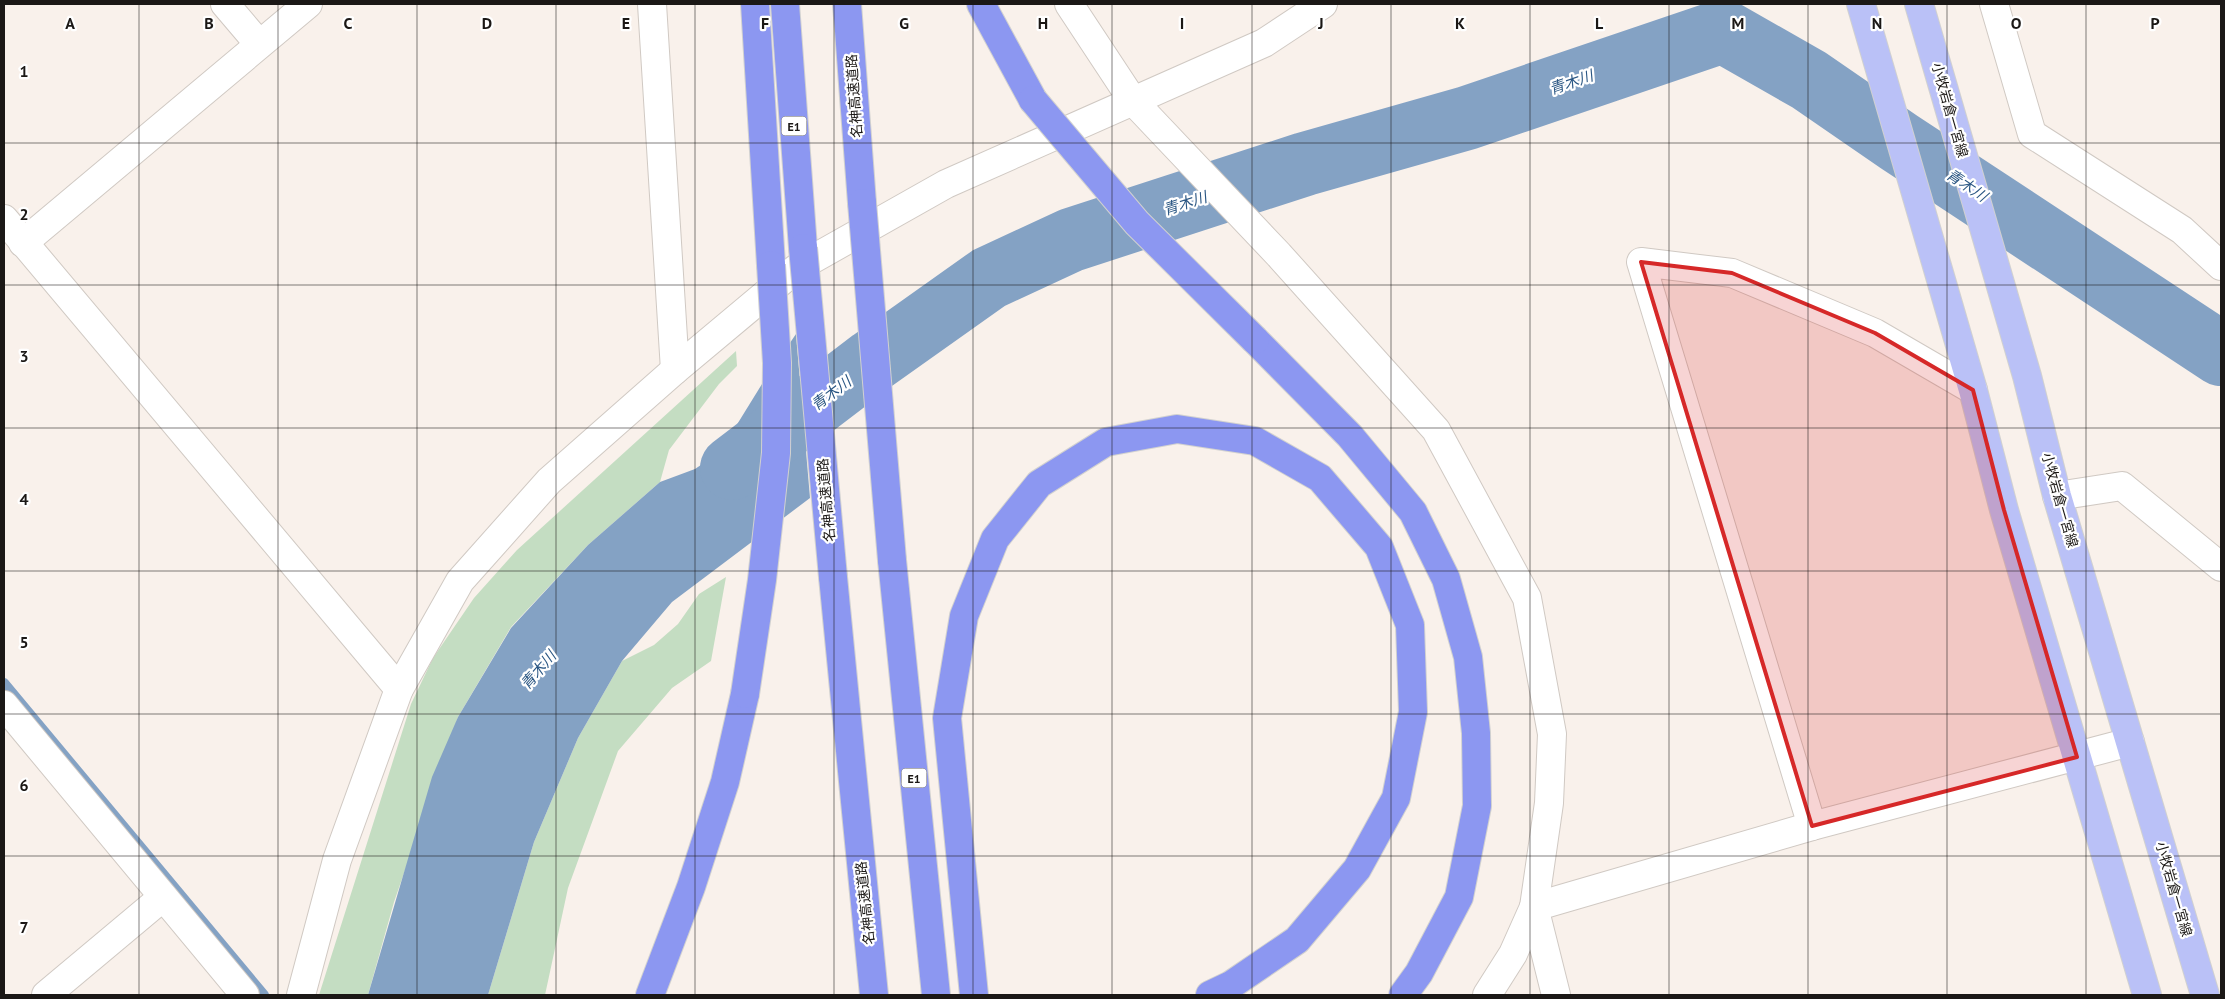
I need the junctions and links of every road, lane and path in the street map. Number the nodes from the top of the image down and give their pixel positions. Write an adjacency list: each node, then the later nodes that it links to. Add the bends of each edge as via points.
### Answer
1 (225, 4): 13 (street)
2 (308, 4): 13 (street)
3 (755, 4): 32 (highway, bridge, via 777,363 776,453 762,580 744,694 725,782 691,887)
4 (785, 4): 33 (highway, 名神高速道路 / E1, bridge, via 803,248)
5 (847, 4): 34 (highway, 名神高速道路 / E1, bridge, via 892,560)
6 (981, 4): 37 (highway, bridge, via 1033,100 1137,223 1350,436 1413,512 1446,579 1468,657 1476,733 1477,806 1459,898 1419,973)
7 (1069, 4): 14 (street)
8 (1323, 4): 14 (street, via 1264,43)
9 (1861, 4): 19 (main road)
10 (1919, 4): 20 (main road, 小牧岩倉一宮線, via 2027,376)
11 (1994, 4): 17 (street, via 2032,134 2182,230)
12 (645, 7): 18 (street)
13 (259, 44): 16 (street)
14 (1134, 101): 18 (street, via 946,184 797,268); 28 (street, via 1280,255 1436,430 1527,598 1552,734 1549,803)
15 (4, 219): 16 (street)
16 (23, 243): 22 (street)
17 (2221, 266)
18 (675, 370): 22 (street, via 549,481 460,581)
19 (1973, 390): 25 (main road, via 2004,510); 26 (street, via 1875,333 1732,273 1641,262)
20 (2057, 496): 21 (street, via 2122,486); 24 (main road, 小牧岩倉一宮線)
21 (2221, 567)
22 (399, 689): 31 (street, via 337,860)
23 (4, 705): 27 (street)
24 (2130, 742): 25 (street); 41 (main road, 小牧岩倉一宮線)
25 (2077, 757): 26 (street); 40 (main road)
26 (1812, 826): 28 (street)
27 (163, 897): 29 (street); 30 (street)
28 (1534, 907): 38 (street, via 1513,954); 39 (street)
29 (46, 995)
30 (245, 995)
31 (301, 995)
32 (650, 995)
33 (874, 995)
34 (936, 995)
35 (974, 995): 36 (highway, via 947,718 964,616 995,539 1039,484 1106,442 1177,429 1255,441 1320,478 1379,547 1410,626 1413,712 1396,798 1357,869 1296,940 1231,985)
36 (1210, 995)
37 (1403, 995)
38 (1487, 995)
39 (1556, 995)
40 (2147, 995)
41 (2205, 995)

